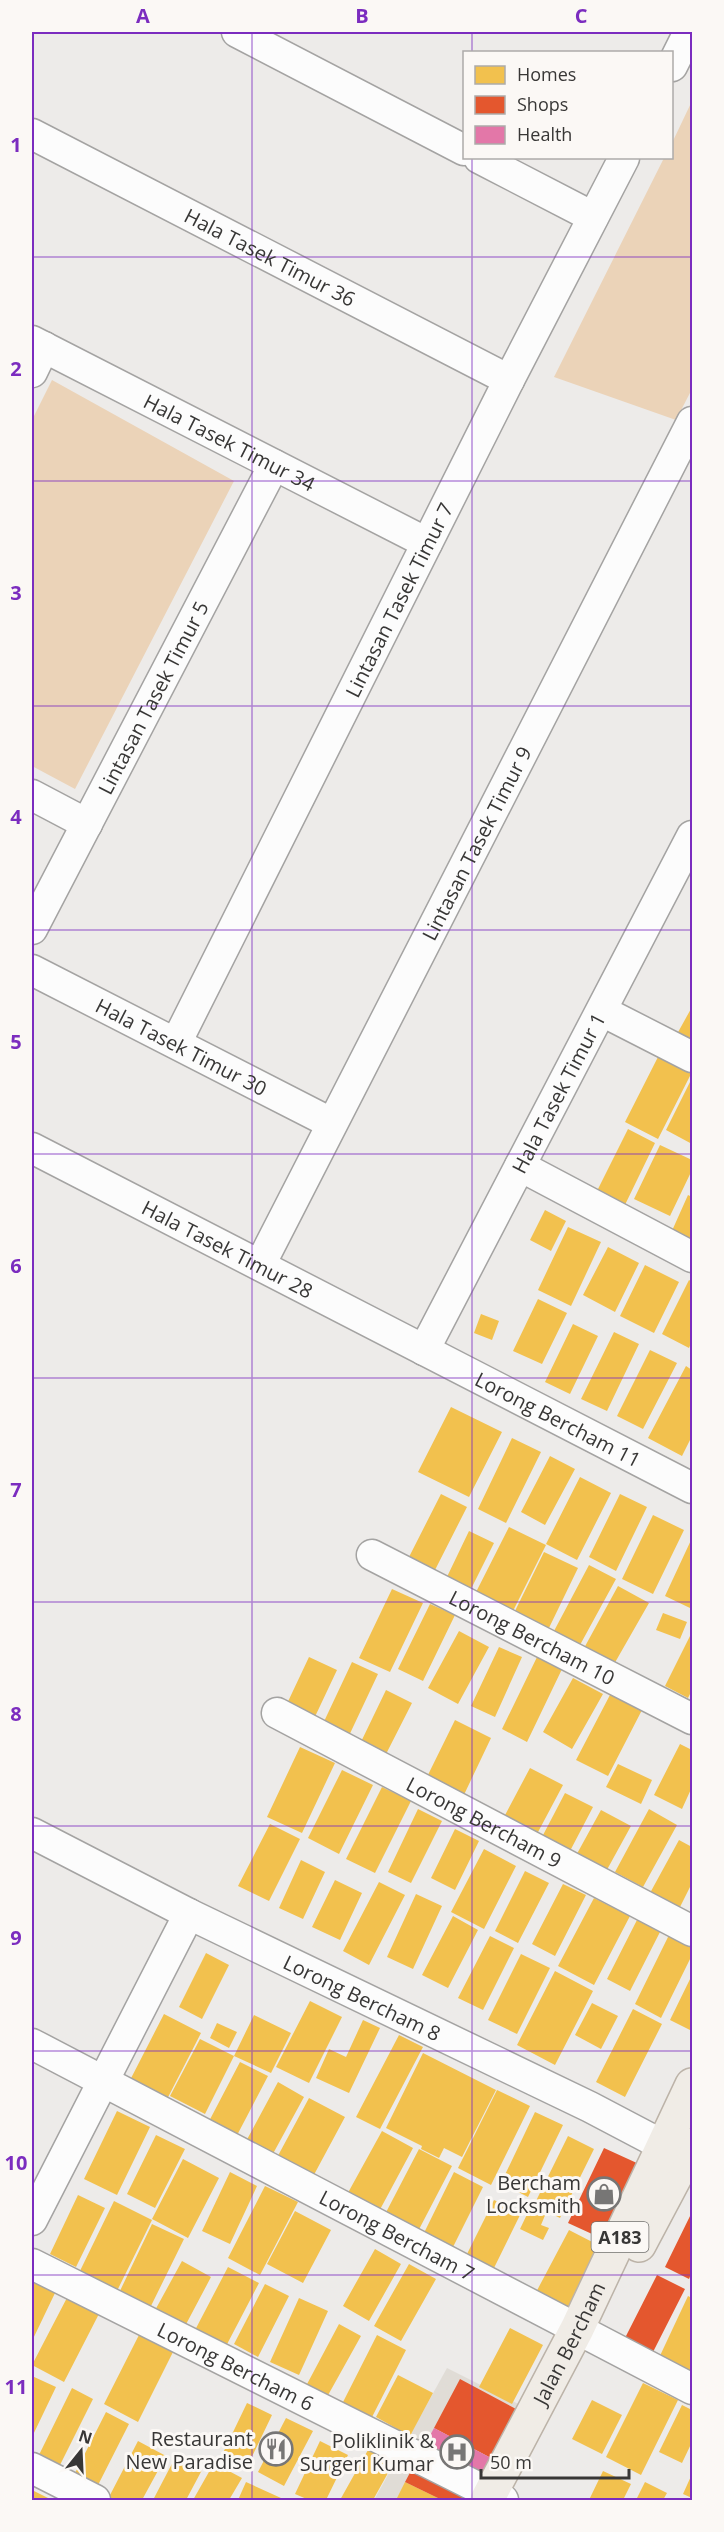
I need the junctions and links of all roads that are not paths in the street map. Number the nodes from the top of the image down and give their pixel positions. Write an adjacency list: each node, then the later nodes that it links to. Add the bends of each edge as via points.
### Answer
1 (237, 32): 5 (street)
2 (689, 32): 3 (street)
3 (673, 64)
4 (32, 134): 10 (street, Hala Tasek Timur 36)
5 (463, 149)
6 (481, 159): 8 (street)
7 (623, 159): 8 (street, Lintasan Tasek Timur 7)
8 (593, 217): 10 (street, Lintasan Tasek Timur 7)
9 (36, 353): 13 (street, Hala Tasek Timur 34)
10 (509, 380): 14 (street, Lintasan Tasek Timur 7)
11 (693, 422): 12 (street, Lintasan Tasek Timur 9)
12 (684, 458): 23 (street, Lintasan Tasek Timur 9)
13 (274, 465): 14 (street, Hala Tasek Timur 34); 16 (street, Lintasan Tasek Timur 5)
14 (427, 543): 21 (street, Lintasan Tasek Timur 7)
15 (32, 795): 16 (street)
16 (87, 824): 18 (street, Lintasan Tasek Timur 5)
17 (693, 836): 20 (street, Hala Tasek Timur 1)
18 (32, 929)
19 (32, 970): 21 (street, Hala Tasek Timur 30)
20 (602, 1011): 22 (street); 25 (street, Hala Tasek Timur 1)
21 (176, 1043): 23 (street, Hala Tasek Timur 30)
22 (693, 1057)
23 (331, 1123): 27 (street, Lintasan Tasek Timur 9)
24 (32, 1148): 27 (street, Hala Tasek Timur 28)
25 (520, 1166): 26 (street); 28 (street, Hala Tasek Timur 1)
26 (693, 1257)
27 (260, 1265): 28 (street, Hala Tasek Timur 28)
28 (424, 1350): 29 (street, Lorong Bercham 11)
29 (693, 1488)
30 (372, 1555): 32 (street, Lorong Bercham 10)
31 (277, 1713): 35 (street, Lorong Bercham 9)
32 (693, 1719)
33 (32, 1833): 34 (street, Lorong Bercham 8)
34 (189, 1914): 37 (street); 39 (street, Lorong Bercham 8)
35 (693, 1931)
36 (32, 2044): 37 (street, Lorong Bercham 7)
37 (103, 2081): 40 (street); 42 (street, Lorong Bercham 7)
38 (693, 2085): 39 (main road, Jalan Bercham / A183)
39 (683, 2153): 42 (main road, Jalan Bercham / A183)
40 (32, 2220)
41 (32, 2264): 45 (street, Lorong Bercham 6)
42 (583, 2332): 43 (street, Lorong Bercham 7); 45 (main road, Jalan Bercham / A183)
43 (693, 2389)
44 (32, 2468): 46 (street)
45 (497, 2499)
46 (95, 2500)

